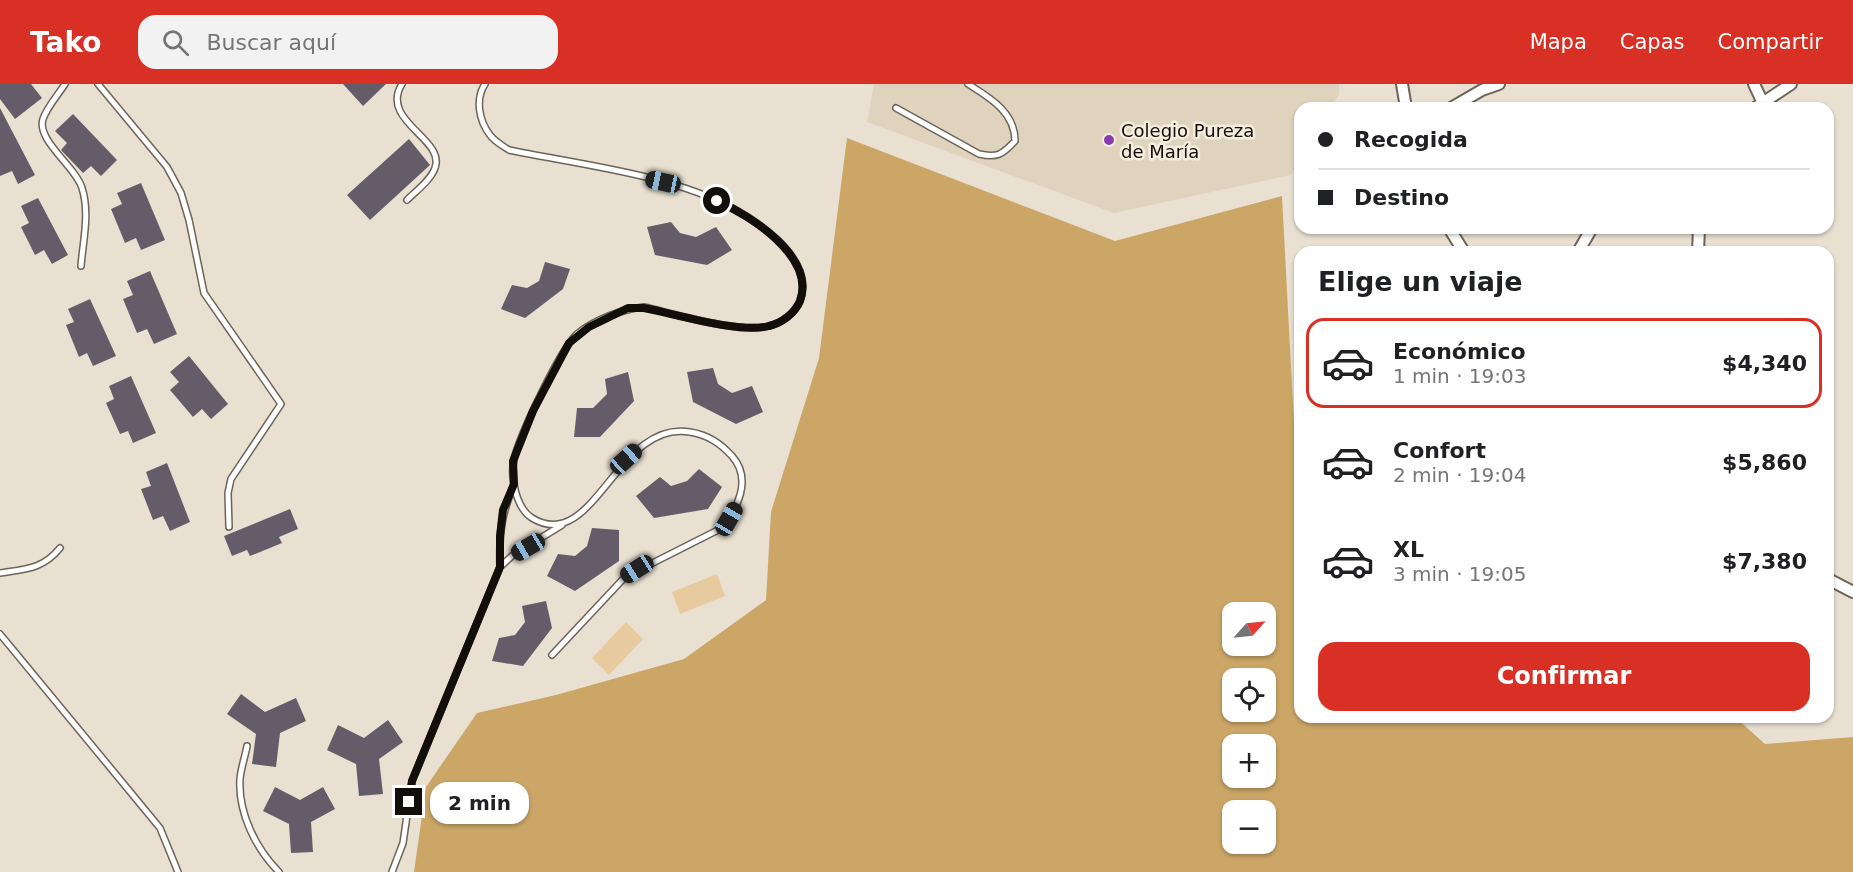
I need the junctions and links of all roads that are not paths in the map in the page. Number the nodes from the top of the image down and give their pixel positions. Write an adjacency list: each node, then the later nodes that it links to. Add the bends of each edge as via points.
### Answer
1 (65, 84): 16 (lane, via 43,117 42,127 45,137 82,186 86,216)
2 (402, 84): 15 (lane, via 396,95 398,106 432,150 436,165)
3 (485, 84): 17 (lane, via 480,91 480,115 490,136 509,150 663,182 732,208 761,225 787,250 800,272 803,291 797,308 769,326 745,328 628,308 578,334 569,343 529,420 513,461)
4 (968, 84): 14 (lane, via 992,100 1012,122 1015,141 993,157 979,154)
5 (1402, 84): 10 (street)
6 (1499, 84): 11 (street)
7 (1754, 84): 12 (street)
8 (1791, 84): 13 (street)
9 (101, 85): 19 (lane, via 167,167 182,194 204,293 281,404 231,479)
10 (1405, 102)
11 (1461, 102)
12 (1757, 102)
13 (1763, 102)
14 (896, 108)
15 (407, 200)
16 (81, 266)
17 (514, 484): 18 (lane, via 522,508 532,518); 21 (lane, via 503,510)
18 (563, 524): 21 (lane); 26 (lane, via 593,502 626,459 663,432 683,431 712,439 735,460 741,475 741,498 720,529 625,576)
19 (229, 526)
20 (60, 548): 22 (lane, via 50,561)
21 (500, 567): 30 (lane, via 412,781 403,843)
22 (0, 573)
23 (1834, 582): 24 (street)
24 (1853, 592)
25 (0, 634): 28 (lane, via 160,828)
26 (552, 655)
27 (247, 746): 29 (lane, via 240,778 241,802 251,832)
28 (178, 872)
29 (279, 872)
30 (392, 872)

